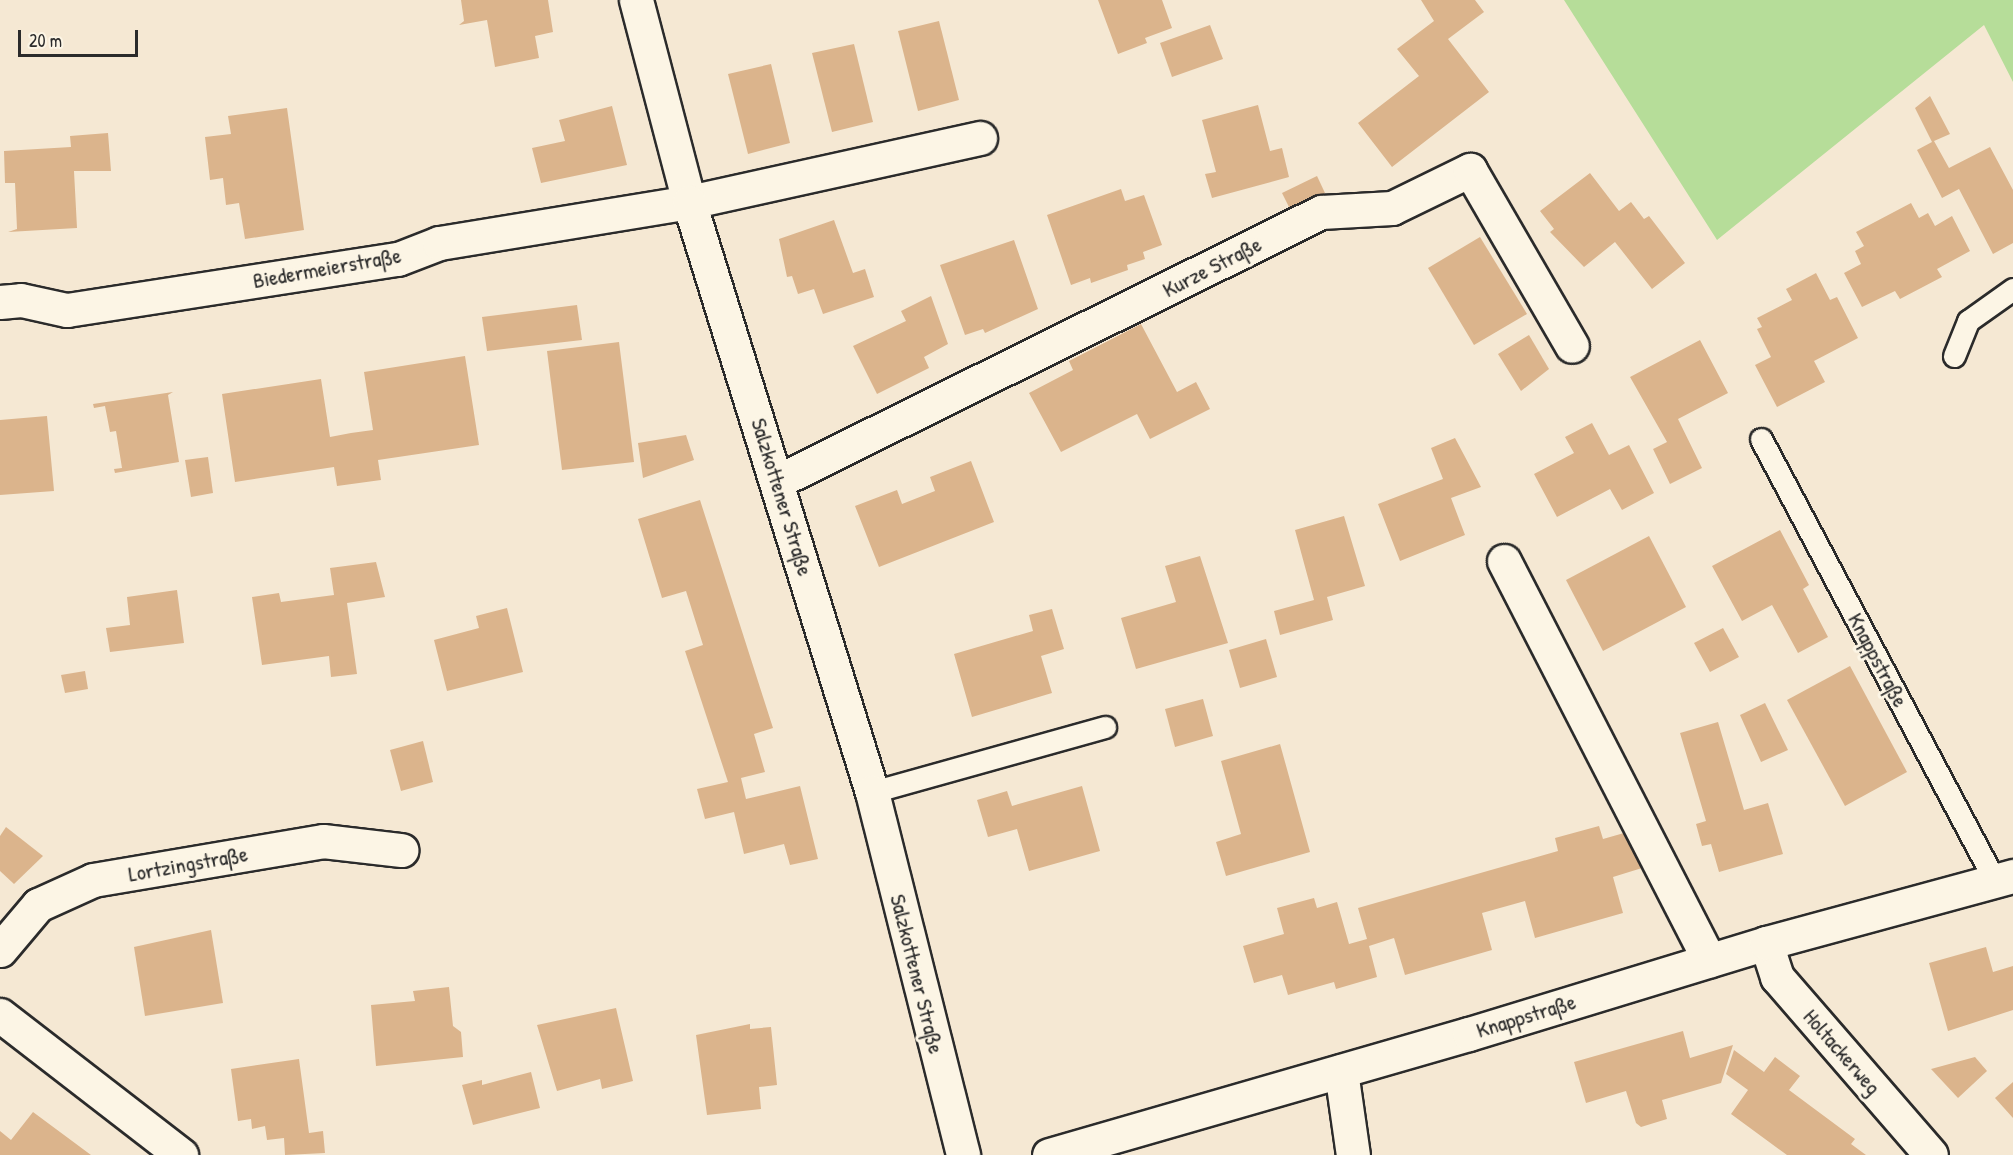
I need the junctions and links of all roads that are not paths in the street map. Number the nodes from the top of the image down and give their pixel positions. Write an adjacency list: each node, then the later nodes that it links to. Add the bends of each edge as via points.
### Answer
1 (636, 0): 3 (street, Salzkottener Straße)
2 (980, 138): 3 (street)
3 (688, 202): 5 (street, Biedermeierstraße, via 438,243 398,259 68,310 21,300); 9 (street, Salzkottener Straße)
4 (2013, 289): 7 (lane, via 1968,321)
5 (0, 302)
6 (1572, 346): 9 (street, Kurze Straße, via 1470,170 1392,208 1322,212)
7 (1954, 356)
8 (1761, 439): 14 (lane, Knappstraße)
9 (778, 481): 12 (street, Salzkottener Straße)
10 (1503, 561): 17 (street)
11 (1105, 727): 12 (lane)
12 (872, 792): 21 (street, Salzkottener Straße)
13 (401, 850): 16 (street, Lortzingstraße, via 323,841 93,880 38,905)
14 (2004, 878): 15 (street, Knappstraße)
15 (1766, 943): 17 (street, Knappstraße); 24 (street, Holtackerweg, via 1776,976)
16 (0, 950)
17 (1709, 960): 19 (street, Knappstraße)
18 (0, 1015): 20 (street)
19 (1341, 1071): 22 (street, Knappstraße); 23 (street)
20 (181, 1155)
21 (963, 1155)
22 (1049, 1155)
23 (1353, 1155)
24 (1931, 1155)

